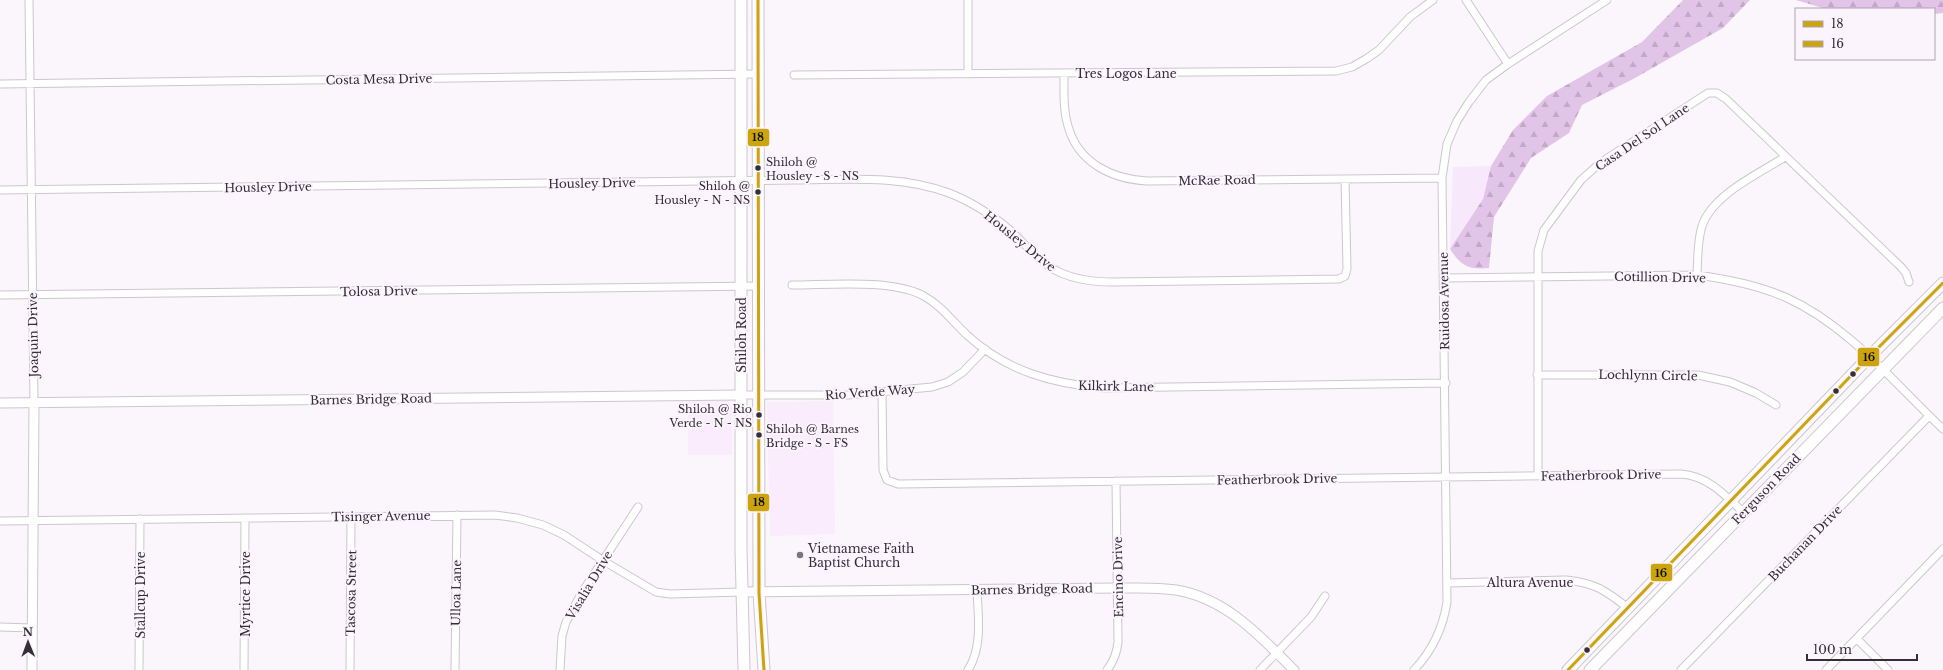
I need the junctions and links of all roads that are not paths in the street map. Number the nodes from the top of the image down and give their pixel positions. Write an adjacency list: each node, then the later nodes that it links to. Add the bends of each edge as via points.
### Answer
1 (29, 0): 15 (street, Joaquin Drive)
2 (741, 0): 9 (main road, Shiloh Road)
3 (758, 0): 10 (main road, Shiloh Road)
4 (968, 0): 11 (street)
5 (1433, 0): 12 (street, Tres Logos Lane, via 1410,17 1373,55 1352,67 1336,71)
6 (1466, 0): 8 (street)
7 (1607, 0): 8 (street, Ruidosa Avenue)
8 (1508, 64): 17 (street, Ruidosa Avenue, via 1486,80 1457,121 1447,144)
9 (741, 74): 10 (street, Costa Mesa Drive); 15 (street, Costa Mesa Drive); 19 (main road, Shiloh Road)
10 (758, 74): 20 (main road, Shiloh Road)
11 (968, 74): 12 (street, Tres Logos Lane); 13 (street, Tres Logos Lane)
12 (1064, 74): 18 (street, McRae Road, via 1068,126 1074,140 1092,163 1116,176 1147,181)
13 (794, 75)
14 (0, 84): 15 (street, Costa Mesa Drive)
15 (31, 84): 22 (street, Joaquin Drive)
16 (1785, 157): 23 (street, via 1729,193 1707,215 1700,239); 24 (street, Casa Del Sol Lane, via 1723,96 1708,93 1600,163 1581,180 1544,230 1538,251); 26 (street, Casa Del Sol Lane, via 1906,272)
17 (1442, 178): 18 (street, McRae Road); 25 (street, Ruidosa Avenue)
18 (1345, 179): 20 (street, Housley Drive, via 1347,269 1345,276 1339,279 1113,282 1087,280 1061,273 1041,260 1009,229 982,210 949,193 896,181)
19 (741, 181): 20 (street, Housley Drive); 22 (street, Housley Drive); 30 (main road, Shiloh Road)
20 (759, 181): 29 (main road, Shiloh Road)
21 (0, 190): 22 (street, Housley Drive)
22 (32, 190): 31 (street, Joaquin Drive)
23 (1697, 275): 24 (street, Cotillion Drive); 35 (street, Cotillion Drive, via 1750,285 1786,298 1829,323)
24 (1537, 276): 25 (street, Cotillion Drive); 37 (street, Casa Del Sol Lane)
25 (1444, 278): 38 (street, Ruidosa Avenue)
26 (1908, 282)
27 (1943, 283): 35 (main road, Ferguson Road)
28 (792, 285): 34 (street, Kilkirk Lane, via 878,285 900,288 921,295 935,303)
29 (759, 286): 30 (street, Tolosa Drive); 41 (main road, Shiloh Road)
30 (742, 287): 31 (street, Tolosa Drive); 40 (main road, Shiloh Road)
31 (33, 294): 32 (street, Tolosa Drive); 43 (street, Joaquin Drive)
32 (0, 295)
33 (1943, 308): 36 (main road, Ferguson Road)
34 (984, 350): 38 (street, Kilkirk Lane, via 1040,378 1104,388); 39 (street, Rio Verde Way, via 963,372 948,382 932,387)
35 (1869, 357): 36 (street, Cotillion Drive); 50 (main road, Ferguson Road)
36 (1883, 370): 45 (street, Cotillion Drive); 52 (main road, Ferguson Road)
37 (1537, 375): 44 (street, Lochlynn Circle, via 1698,375 1730,382); 47 (street, Casa Del Sol Lane)
38 (1446, 382): 48 (street, Ruidosa Avenue)
39 (882, 392): 41 (street, Rio Verde Way); 49 (street, Featherbrook Drive, via 883,470 887,480 898,484)
40 (741, 395): 41 (street, Rio Verde Way); 43 (street, Barnes Bridge Road); 64 (main road, Shiloh Road)
41 (758, 396): 65 (main road, Shiloh Road)
42 (0, 403): 43 (street, Barnes Bridge Road)
43 (34, 403): 57 (street, Joaquin Drive)
44 (1776, 405)
45 (1929, 416): 46 (street, Cotillion Drive); 88 (street, Buchanan Drive)
46 (1943, 429)
47 (1538, 476): 48 (street, Featherbrook Drive); 50 (street, Featherbrook Drive, via 1691,474 1708,482)
48 (1446, 477): 49 (street, Featherbrook Drive); 61 (street, Ruidosa Avenue)
49 (1116, 480): 62 (street, Encino Drive)
50 (1731, 502): 52 (street, Featherbrook Drive); 67 (main road, Ferguson Road)
51 (638, 507): 60 (street, Visalia Drive)
52 (1744, 513): 87 (main road, Ferguson Road)
53 (457, 515): 54 (street, Tisinger Avenue); 60 (street, Tisinger Avenue, via 495,515 543,525 564,535); 77 (street, Ulloa Lane)
54 (351, 517): 55 (street, Tisinger Avenue); 76 (street, Tascosa Street)
55 (245, 518): 56 (street, Tisinger Avenue); 75 (street, Myrtice Drive)
56 (140, 519): 57 (street, Tisinger Avenue); 74 (street, Stallcup Drive)
57 (33, 520): 58 (street, Tisinger Avenue); 69 (street, Joaquin Drive)
58 (0, 521)
59 (1943, 549): 70 (street)
60 (602, 560): 64 (street, Tisinger Avenue, via 656,592); 78 (street, Visalia Drive, via 566,622 562,636)
61 (1448, 583): 67 (street, Altura Avenue, via 1566,580 1585,582 1606,590); 85 (street, Ruidosa Avenue, via 1444,618 1438,634 1430,650)
62 (1118, 588): 63 (street, Barnes Bridge Road); 71 (street, Barnes Bridge Road, via 1160,588 1194,595 1228,611 1249,626); 82 (street, Encino Drive, via 1118,651)
63 (977, 590): 65 (street, Barnes Bridge Road); 81 (street, via 978,642 972,665)
64 (742, 592): 65 (street, Barnes Bridge Road); 79 (main road, Shiloh Road)
65 (759, 592): 80 (main road, Shiloh Road)
66 (1325, 596): 71 (street, via 1311,617)
67 (1628, 608): 72 (main road, Ferguson Road)
68 (0, 627): 69 (street)
69 (32, 628): 73 (street, Joaquin Drive)
70 (1857, 639): 89 (street); 90 (street)
71 (1277, 653): 83 (street); 84 (street, Barnes Bridge Road)
72 (1580, 659): 86 (main road, Ferguson Road); 87 (street)
73 (32, 670)
74 (139, 670)
75 (244, 670)
76 (350, 670)
77 (455, 670)
78 (560, 670)
79 (744, 670)
80 (764, 670)
81 (968, 670)
82 (1107, 670)
83 (1260, 670)
84 (1294, 670)
85 (1414, 670)
86 (1568, 670)
87 (1590, 670)
88 (1681, 670)
89 (1826, 670)
90 (1888, 670)

